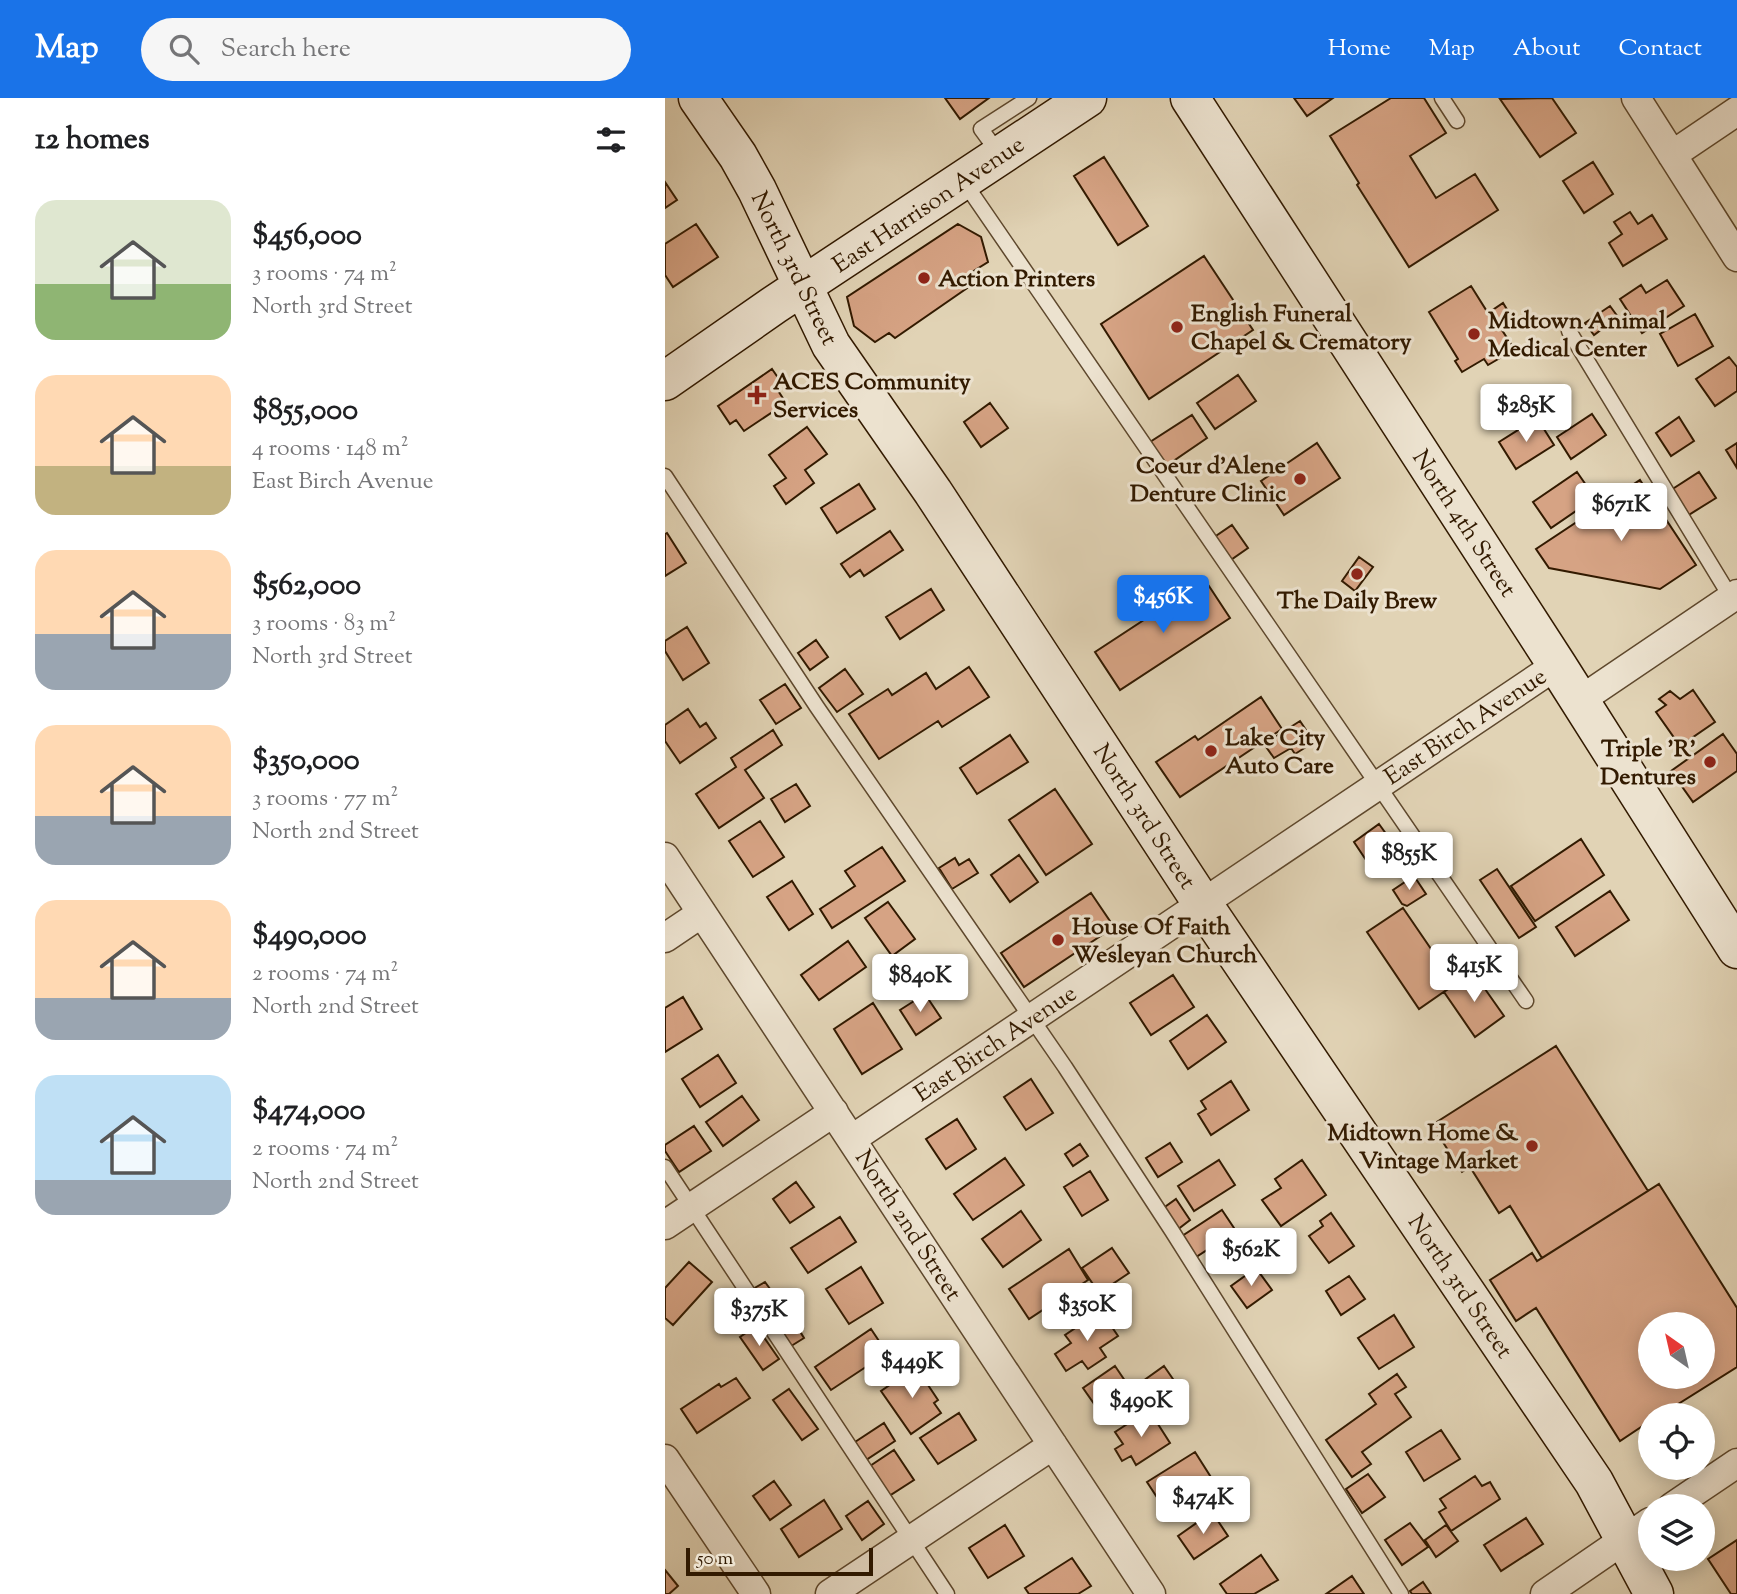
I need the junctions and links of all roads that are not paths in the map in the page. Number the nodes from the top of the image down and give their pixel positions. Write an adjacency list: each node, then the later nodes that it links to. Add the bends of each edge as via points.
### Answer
1 (698, 98): 13 (main road, North 3rd Street, via 757,190)
2 (1029, 98): 10 (lane, via 981,129)
3 (1087, 98): 10 (main road, East Harrison Avenue)
4 (1190, 98): 18 (main road, North 4th Street)
5 (1442, 98): 8 (lane)
6 (1636, 98): 9 (street)
7 (1737, 111): 9 (street)
8 (1457, 121)
9 (1672, 155): 12 (street)
10 (1000, 156): 11 (main road, East Harrison Avenue)
11 (963, 181): 13 (main road, East Harrison Avenue); 20 (lane)
12 (1737, 257)
13 (803, 288): 15 (main road, East Harrison Avenue); 22 (main road, North 3rd Street, via 831,345 933,492)
14 (1569, 331): 17 (lane)
15 (665, 381)
16 (665, 476): 27 (lane, via 817,707)
17 (1735, 600): 19 (street, East Birch Avenue)
18 (1556, 665): 19 (main road, North 4th Street); 20 (street, East Birch Avenue)
19 (1579, 701): 25 (main road, North 4th Street)
20 (1378, 785): 22 (street, East Birch Avenue); 26 (lane)
21 (665, 857): 23 (street, North 2nd Street)
22 (1202, 904): 27 (street, East Birch Avenue); 37 (main road, North 3rd Street, via 1594,1482)
23 (702, 913): 24 (street); 28 (street, North 2nd Street)
24 (665, 938)
25 (1737, 949)
26 (1527, 1001)
27 (1032, 1018): 29 (street, East Birch Avenue); 43 (lane)
28 (834, 1112): 29 (street, North 2nd Street); 31 (street)
29 (852, 1139): 33 (street, North 2nd Street)
30 (665, 1167): 31 (lane)
31 (692, 1208): 32 (street); 38 (lane)
32 (665, 1225)
33 (1053, 1445): 38 (street); 42 (street, North 2nd Street)
34 (665, 1459): 39 (street)
35 (1737, 1463): 36 (street)
36 (1691, 1494)
37 (1637, 1530): 44 (street); 45 (main road, North 3rd Street)
38 (912, 1540): 40 (street); 41 (lane)
39 (756, 1594)
40 (830, 1594)
41 (947, 1594)
42 (1151, 1594)
43 (1401, 1594)
44 (1545, 1594)
45 (1654, 1594)

